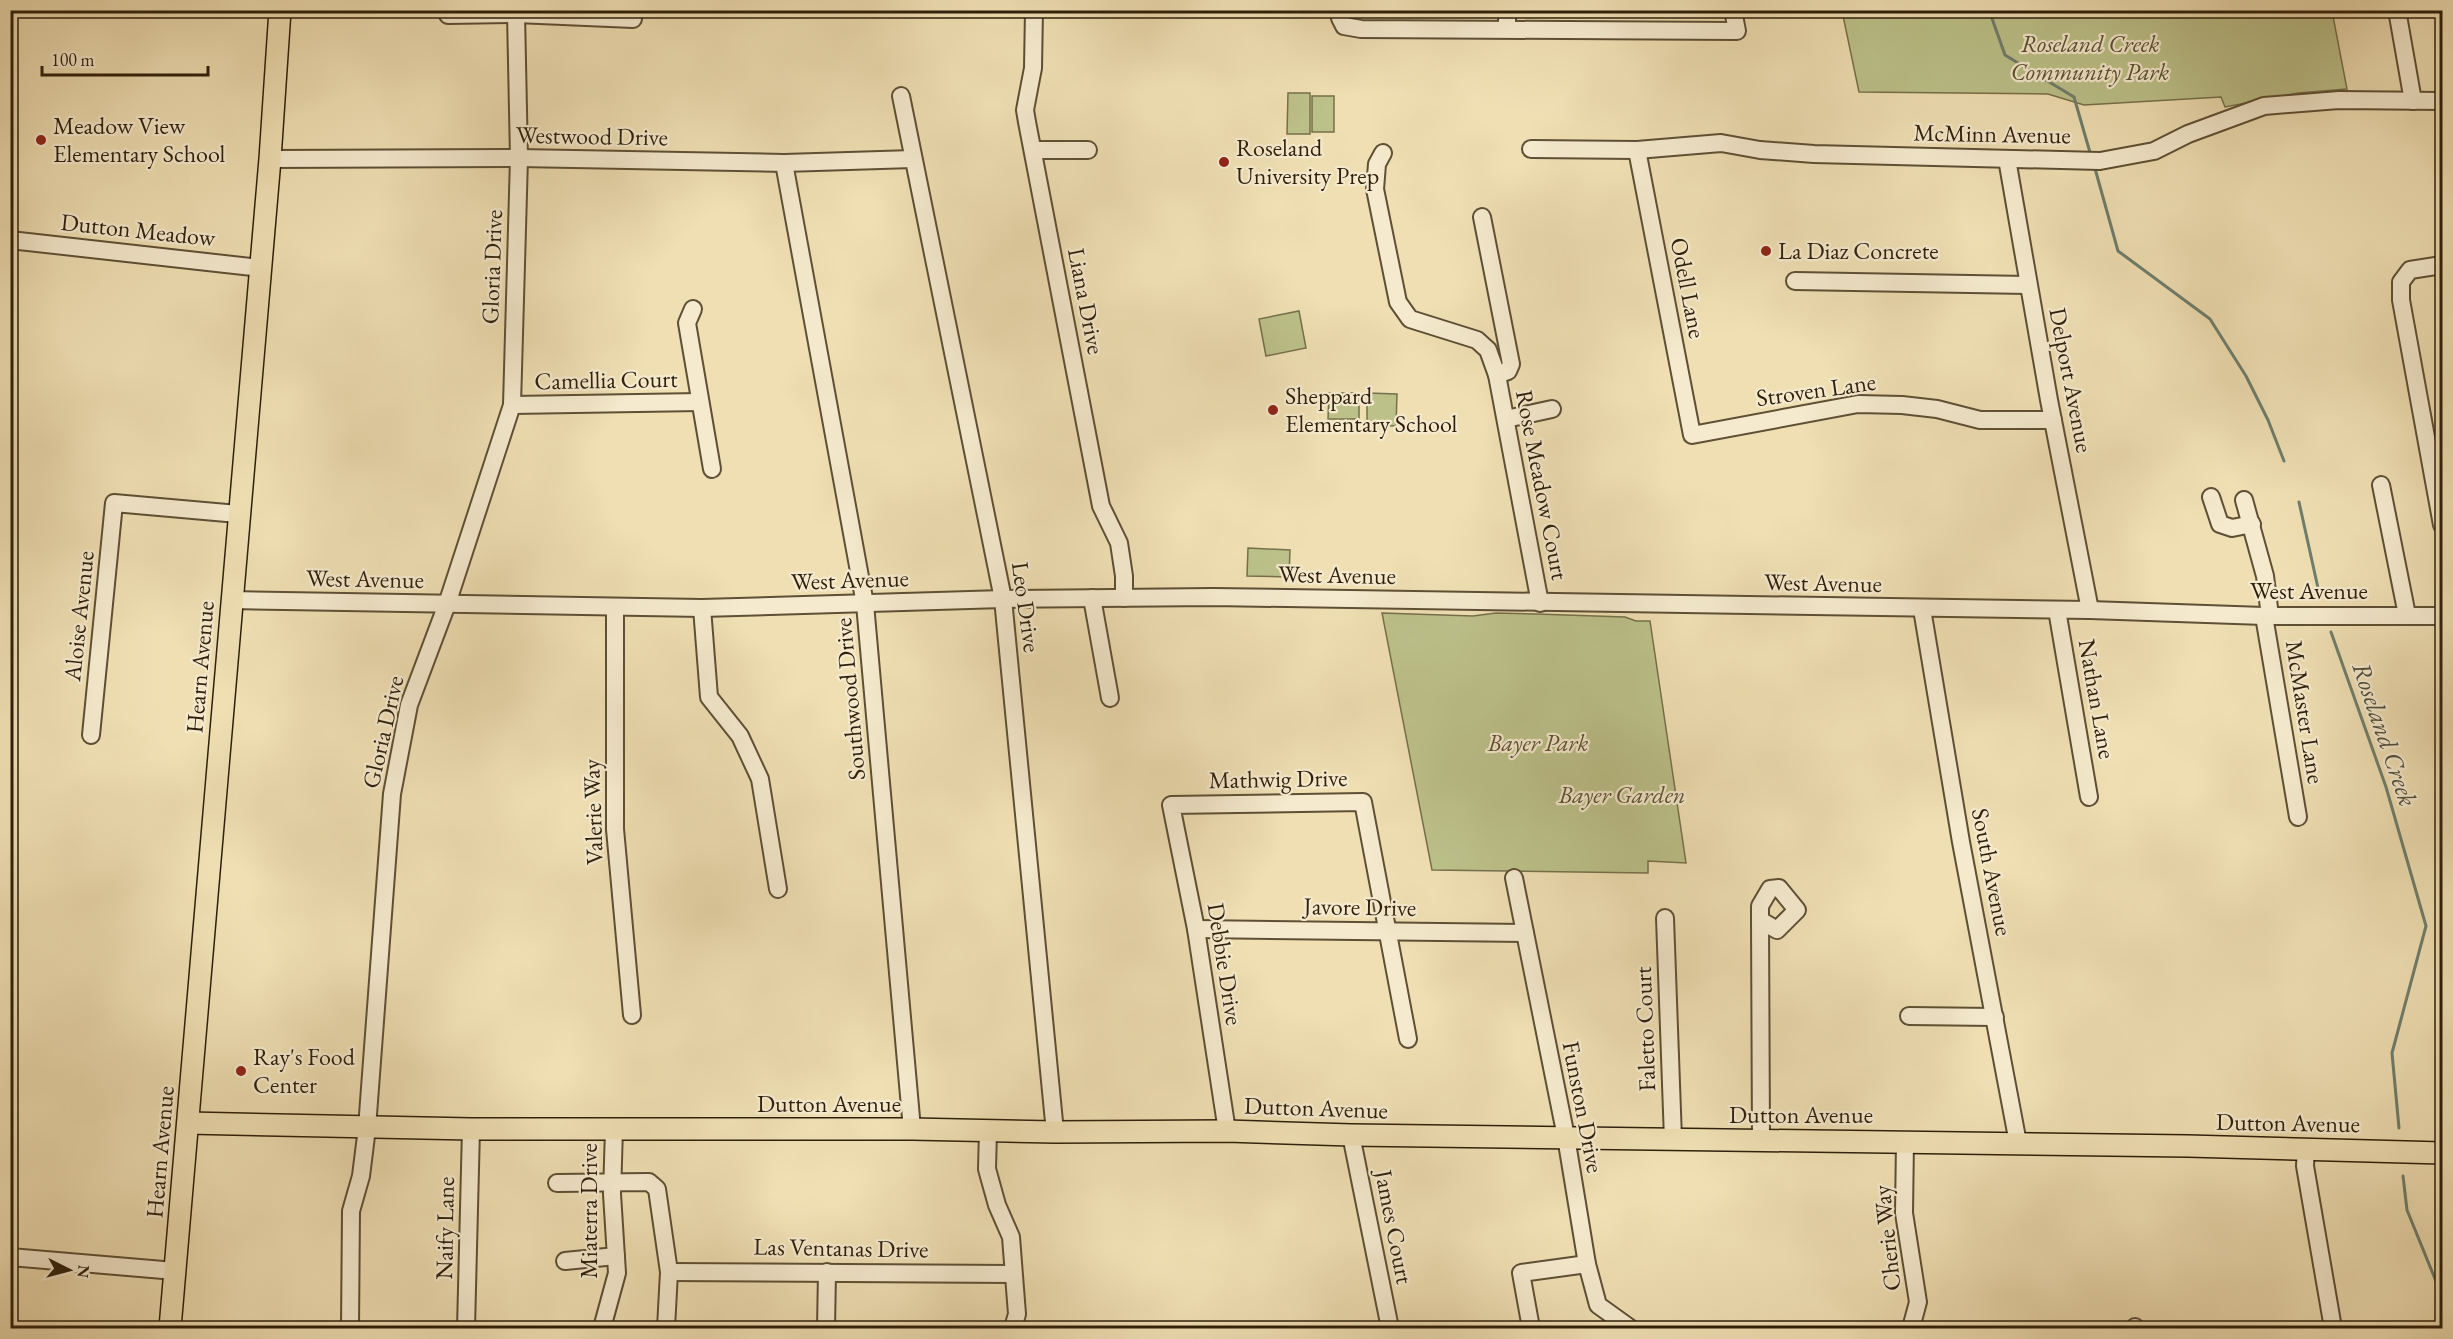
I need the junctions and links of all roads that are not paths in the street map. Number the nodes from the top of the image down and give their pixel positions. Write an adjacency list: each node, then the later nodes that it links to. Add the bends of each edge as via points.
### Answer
1 (280, 10): 20 (main road, Hearn Avenue)
2 (447, 10): 8 (street, via 448,15)
3 (1034, 10): 15 (street, Liana Drive, via 1033,68 1026,110)
4 (1340, 10): 10 (street, via 1344,26 1352,28)
5 (1507, 10): 10 (street)
6 (1733, 10): 10 (street, via 1737,31)
7 (2397, 10): 12 (street)
8 (516, 14): 9 (street); 19 (street, Gloria Drive)
9 (633, 19)
10 (1507, 28)
11 (901, 96): 21 (street, Leo Drive)
12 (2413, 101): 13 (street, McMinn Avenue); 22 (street, McMinn Avenue, via 2340,100 2264,106 2187,134 2154,151 2100,161)
13 (2442, 101)
14 (1531, 149): 17 (street, McMinn Avenue)
15 (1033, 150): 16 (street); 45 (street, Liana Drive, via 1101,506 1119,543)
16 (1088, 150)
17 (1637, 150): 22 (street, McMinn Avenue, via 1730,144 1814,154); 37 (street, Odell Lane)
18 (1383, 153): 31 (street, Rose Meadow Court, via 1377,164 1375,189 1398,302 1410,319 1477,340 1488,350)
19 (519, 158): 20 (street, Westwood Drive); 23 (street, Westwood Drive); 33 (street, Gloria Drive)
20 (270, 159): 27 (main road, Hearn Avenue)
21 (913, 159): 23 (street, Westwood Drive); 47 (street, Leo Drive)
22 (2007, 159): 29 (street, Delport Avenue)
23 (784, 163): 51 (street, Southwood Drive)
24 (1482, 217): 31 (street, Rose Meadow Court, via 1511,364)
25 (10, 240): 27 (street, Dutton Meadow)
26 (2442, 265): 44 (street, via 2410,270 2401,282 2401,300)
27 (260, 268): 42 (main road, Hearn Avenue)
28 (1796, 280): 29 (street)
29 (2028, 285): 36 (street, Delport Avenue)
30 (693, 309): 32 (street, Camellia Court, via 687,323)
31 (1497, 375): 35 (street, Rose Meadow Court)
32 (700, 402): 33 (street, Camellia Court); 38 (street, Camellia Court)
33 (512, 405): 50 (street, Gloria Drive)
34 (1552, 409): 35 (street)
35 (1506, 419): 49 (street, Rose Meadow Court)
36 (2053, 420): 37 (street, Stroven Lane, via 1980,420 1936,409 1858,404); 56 (street, Delport Avenue)
37 (1692, 435)
38 (712, 469)
39 (2381, 485): 57 (street)
40 (2211, 497): 43 (street, via 2220,524 2232,528)
41 (2244, 500): 43 (street, McMaster Lane)
42 (238, 514): 48 (main road, Hearn Avenue); 61 (street, Aloise Avenue, via 114,503)
43 (2252, 524): 58 (street, McMaster Lane, via 2265,576)
44 (2442, 525)
45 (1125, 597): 46 (street, West Avenue); 49 (street, West Avenue)
46 (1092, 598): 47 (street, West Avenue); 60 (street)
47 (1003, 599): 51 (street, West Avenue); 83 (street, Leo Drive)
48 (231, 600): 50 (street, West Avenue); 76 (main road, Hearn Avenue)
49 (1540, 603): 54 (street, West Avenue)
50 (447, 604): 52 (street, West Avenue); 77 (street, Gloria Drive, via 409,705 392,794)
51 (865, 604): 53 (street, West Avenue); 80 (street, Southwood Drive)
52 (615, 607): 53 (street, West Avenue); 72 (street, Valerie Way, via 615,830)
53 (702, 608): 66 (street, via 709,697 740,736 760,779)
54 (1922, 609): 55 (street, West Avenue); 74 (street, South Avenue)
55 (2057, 610): 56 (street, West Avenue); 62 (street, Nathan Lane)
56 (2090, 610): 58 (street, West Avenue)
57 (2407, 615): 58 (street, West Avenue); 59 (street, West Avenue)
58 (2267, 616): 64 (street, McMaster Lane)
59 (2442, 616)
60 (1110, 698)
61 (91, 735)
62 (2090, 797)
63 (1171, 805): 69 (street, Debbie Drive); 70 (street, Mathwig Drive, via 1363,802)
64 (2298, 817)
65 (1514, 878): 71 (street, Funston Drive)
66 (778, 889)
67 (1665, 918): 86 (street, Faletto Court)
68 (1760, 920): 87 (street)
69 (1196, 929): 70 (street, Javore Drive); 82 (street, Debbie Drive)
70 (1388, 931): 71 (street, Javore Drive); 75 (street)
71 (1524, 933): 85 (street, Funston Drive)
72 (632, 1015)
73 (1909, 1016): 74 (street)
74 (1995, 1017): 89 (street, South Avenue)
75 (1408, 1039)
76 (188, 1123): 77 (main road, Dutton Avenue); 98 (main road, Hearn Avenue)
77 (367, 1128): 78 (main road, Dutton Avenue); 103 (street, Gloria Drive, via 361,1176 351,1211)
78 (471, 1129): 79 (main road, Dutton Avenue); 104 (street, Naify Lane)
79 (614, 1129): 80 (main road, Dutton Avenue); 92 (street, Miaterra Drive)
80 (912, 1129): 81 (main road, Dutton Avenue)
81 (988, 1131): 83 (main road, Dutton Avenue); 101 (street, via 987,1168 1011,1237)
82 (1227, 1131): 83 (main road, Dutton Avenue); 84 (main road, Dutton Avenue)
83 (1055, 1132)
84 (1351, 1135): 85 (main road, Dutton Avenue); 109 (street, James Court)
85 (1566, 1137): 86 (main road, Dutton Avenue); 97 (street, Funston Drive)
86 (1673, 1139): 87 (main road, Dutton Avenue)
87 (1761, 1140): 88 (main road, Dutton Avenue)
88 (1905, 1142): 89 (main road, Dutton Avenue); 112 (street, Cherie Way, via 1904,1213 1918,1302)
89 (2018, 1143): 90 (main road, Dutton Avenue)
90 (2306, 1148): 91 (main road, Dutton Avenue); 113 (street, via 2305,1166)
91 (2442, 1153)
92 (612, 1181): 93 (street); 94 (street, Miaterra Drive); 99 (street, via 649,1182 657,1189)
93 (556, 1183)
94 (616, 1256): 96 (street); 105 (street, Miaterra Drive, via 616,1279)
95 (10, 1257): 98 (street)
96 (565, 1261)
97 (1587, 1264): 110 (street, via 1521,1273); 111 (street, Funston Drive, via 1598,1305)
98 (175, 1271): 102 (main road, Hearn Avenue)
99 (669, 1272): 100 (street, Las Ventanas Drive); 106 (street)
100 (827, 1272): 101 (street, Las Ventanas Drive); 107 (street)
101 (1013, 1274): 108 (street, via 1017,1314)
102 (170, 1329)
103 (350, 1329)
104 (466, 1329)
105 (602, 1329)
106 (666, 1329)
107 (826, 1329)
108 (1013, 1329)
109 (1390, 1329)
110 (1531, 1329)
111 (1630, 1329)
112 (1911, 1329)
113 (2333, 1329)

